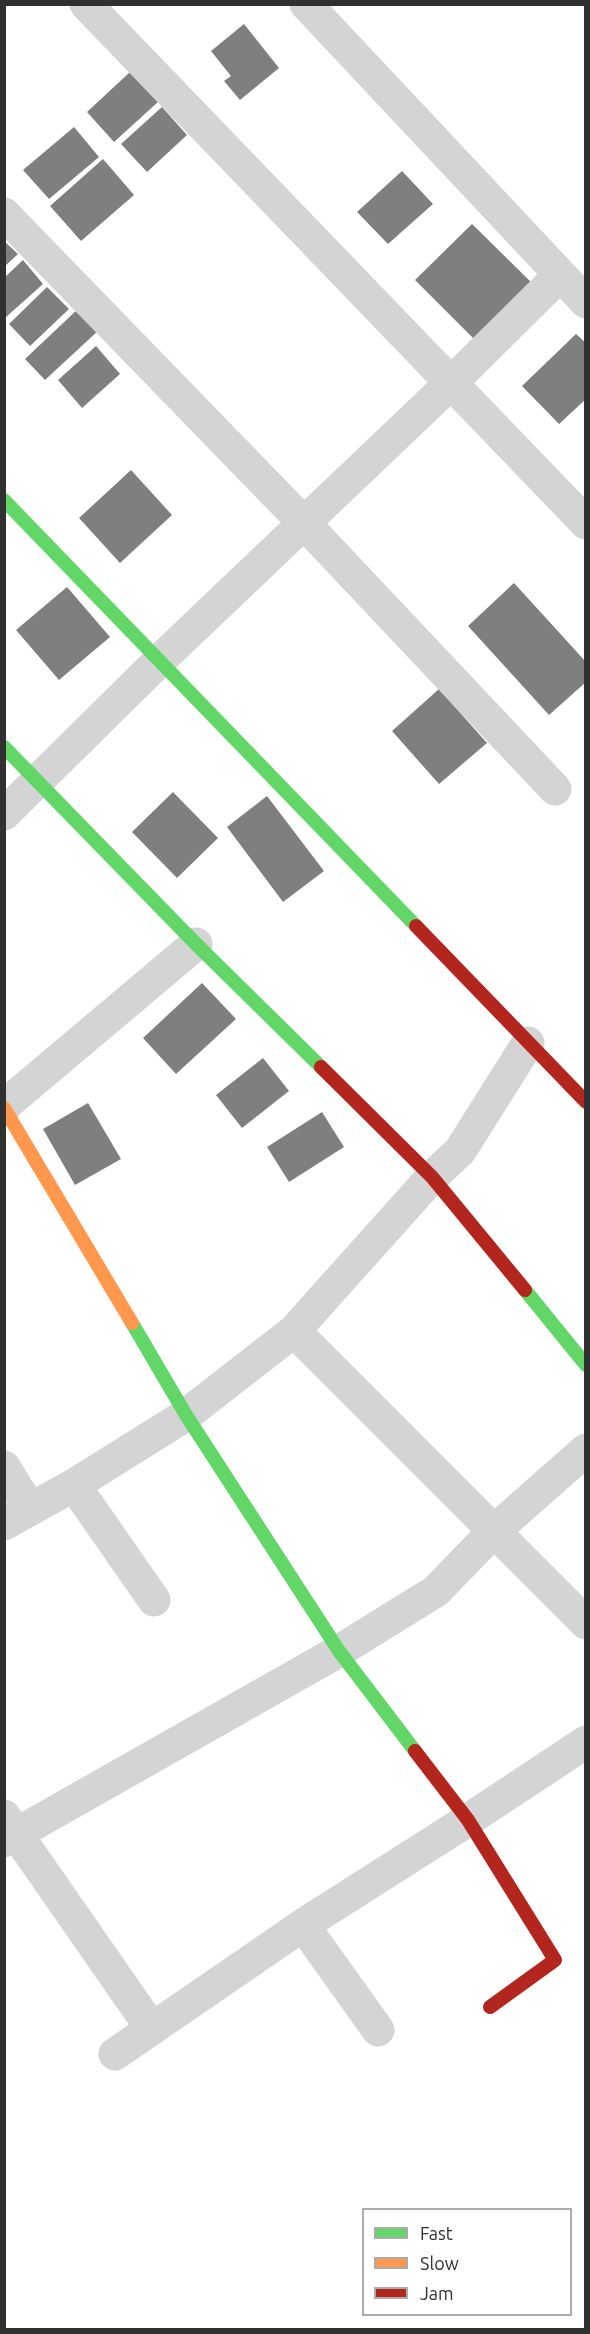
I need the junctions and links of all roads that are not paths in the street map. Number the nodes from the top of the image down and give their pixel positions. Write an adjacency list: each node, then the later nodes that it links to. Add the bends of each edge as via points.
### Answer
1 (86, 4): 6 (street)
2 (306, 4): 4 (street)
3 (4, 214): 8 (street)
4 (560, 275): 5 (street); 6 (street)
5 (585, 302)
6 (451, 383): 8 (street); 9 (street)
7 (4, 500): 10 (street)
8 (304, 523): 10 (street); 13 (street)
9 (585, 523)
10 (159, 661): 12 (street); 16 (street)
11 (4, 747): 12 (street)
12 (39, 782): 14 (street); 15 (street)
13 (555, 789)
14 (4, 814)
15 (196, 944): 18 (street); 19 (street)
16 (528, 1043): 17 (street); 19 (street, via 460,1151)
17 (585, 1102)
18 (4, 1107): 22 (street)
19 (432, 1177): 20 (street); 21 (street)
20 (294, 1331): 22 (street); 27 (street)
21 (585, 1365)
22 (186, 1415): 25 (street); 30 (street)
23 (585, 1450): 27 (street)
24 (4, 1467): 26 (street)
25 (74, 1485): 26 (street); 28 (street)
26 (17, 1516)
27 (493, 1532): 29 (street); 30 (street, via 436,1591)
28 (154, 1600)
29 (585, 1623)
30 (339, 1651): 32 (street); 33 (street)
31 (585, 1742): 32 (street)
32 (468, 1820): 34 (street); 35 (street, via 555,1960)
33 (8, 1830): 36 (street)
34 (303, 1925): 36 (street); 37 (street)
35 (490, 2007)
36 (152, 2029): 38 (street)
37 (378, 2030)
38 (115, 2054)

